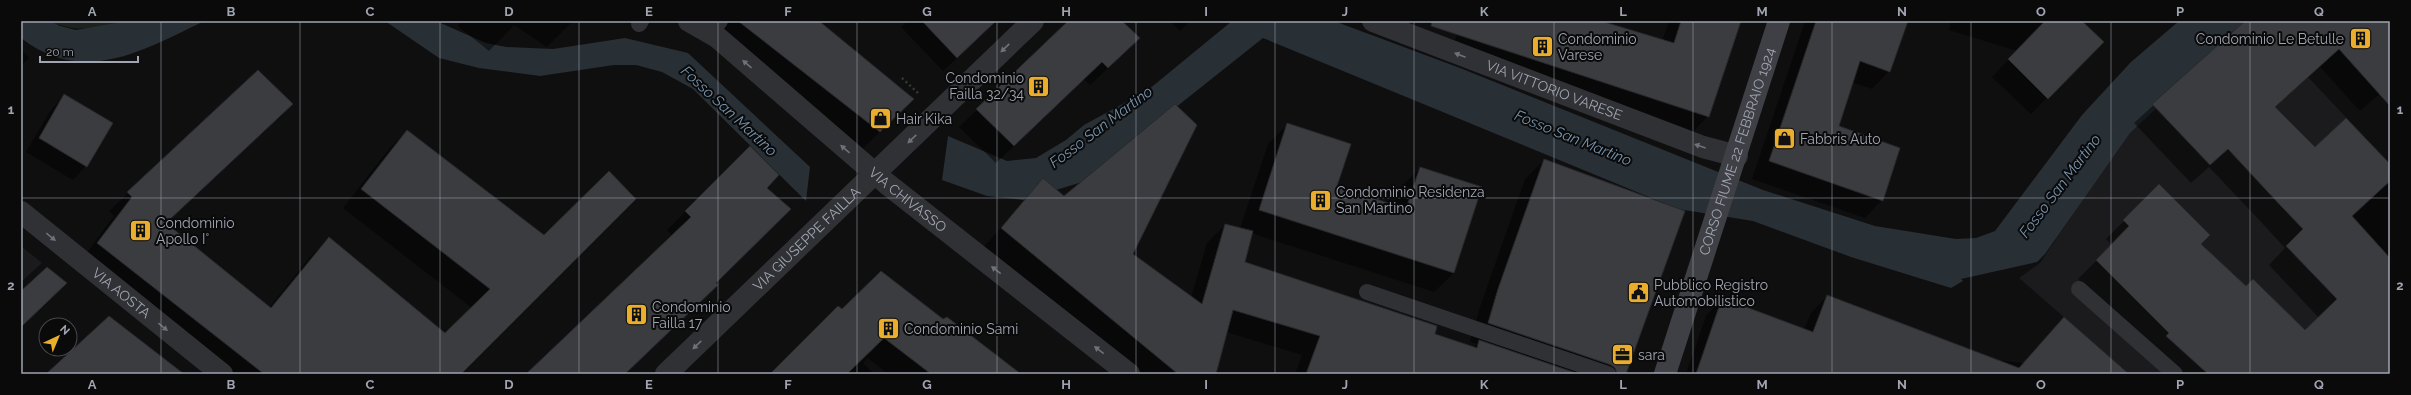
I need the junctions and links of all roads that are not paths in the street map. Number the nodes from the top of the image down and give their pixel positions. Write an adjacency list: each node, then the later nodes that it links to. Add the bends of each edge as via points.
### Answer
1 (1033, 21): 6 (street, VIA GIUSEPPE FAILLA, one-way to 6)
2 (1373, 21): 5 (street, VIA VITTORIO VARESE, one-way to 2, via 1703,147)
3 (1779, 21): 5 (main road, CORSO FIUME 22 FEBBRAIO 1924)
4 (704, 24): 6 (street, VIA CHIVASSO, one-way to 4)
5 (1737, 156): 14 (main road, CORSO FIUME 22 FEBBRAIO 1924)
6 (875, 174): 11 (street, VIA GIUSEPPE FAILLA, one-way to 11); 12 (street, VIA CHIVASSO, one-way to 6)
7 (21, 212): 10 (street, VIA AOSTA, one-way to 10)
8 (2079, 290): 15 (lane)
9 (1367, 292): 13 (lane)
10 (222, 374)
11 (666, 374)
12 (1129, 374)
13 (1608, 374)
14 (1665, 374)
15 (2175, 374)

